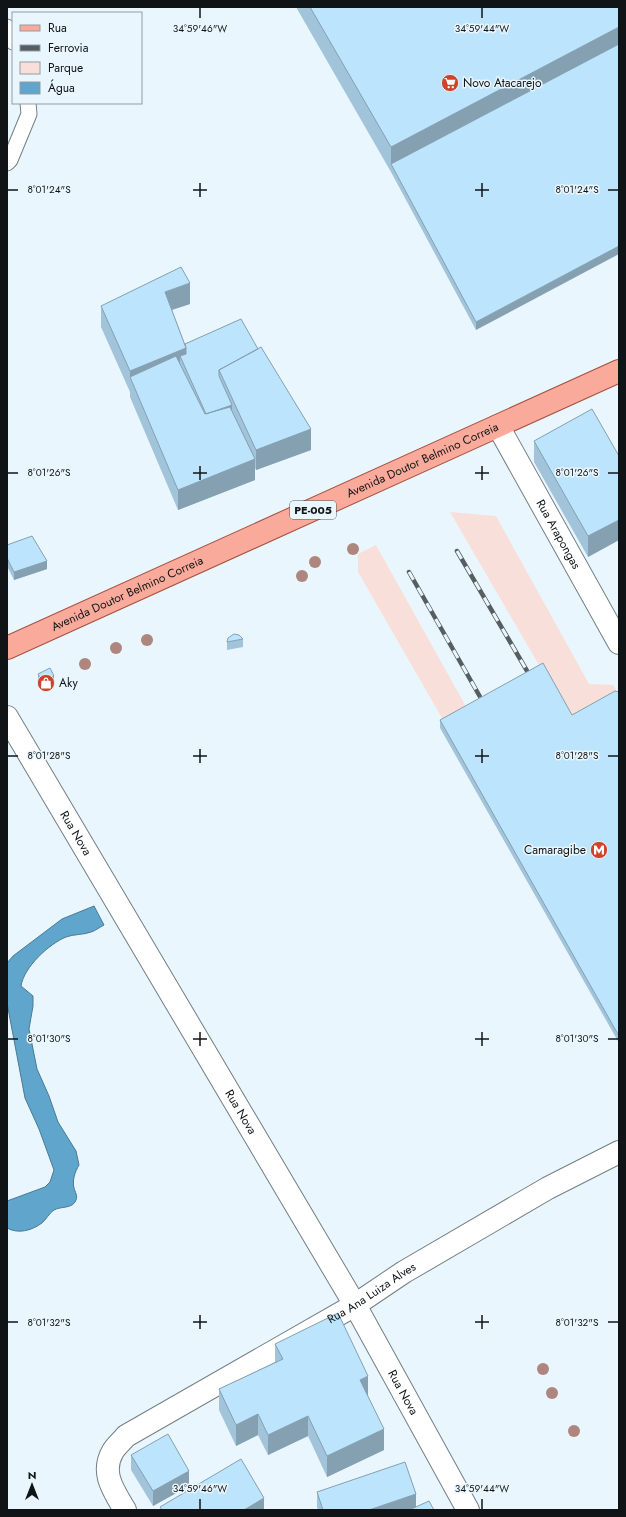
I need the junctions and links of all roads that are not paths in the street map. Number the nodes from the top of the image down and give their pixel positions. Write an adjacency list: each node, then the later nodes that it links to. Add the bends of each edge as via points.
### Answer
1 (7, 27): 2 (lane)
2 (12, 40)
3 (28, 104): 4 (lane, via 29,114)
4 (7, 163)
5 (619, 371): 6 (main road, Avenida Doutor Belmino Correia / PE-005)
6 (498, 426): 7 (street, Rua Arapongas); 8 (main road, Avenida Doutor Belmino Correia / PE-005)
7 (619, 643)
8 (7, 648)
9 (7, 717): 11 (street, Rua Nova)
10 (619, 1152): 11 (street, Rua Ana Luiza Alves, via 548,1188 404,1272)
11 (355, 1305): 12 (street, Rua Ana Luiza Alves, via 126,1436 113,1451 108,1465 109,1483); 13 (street, Rua Nova)
12 (125, 1510)
13 (468, 1510)

